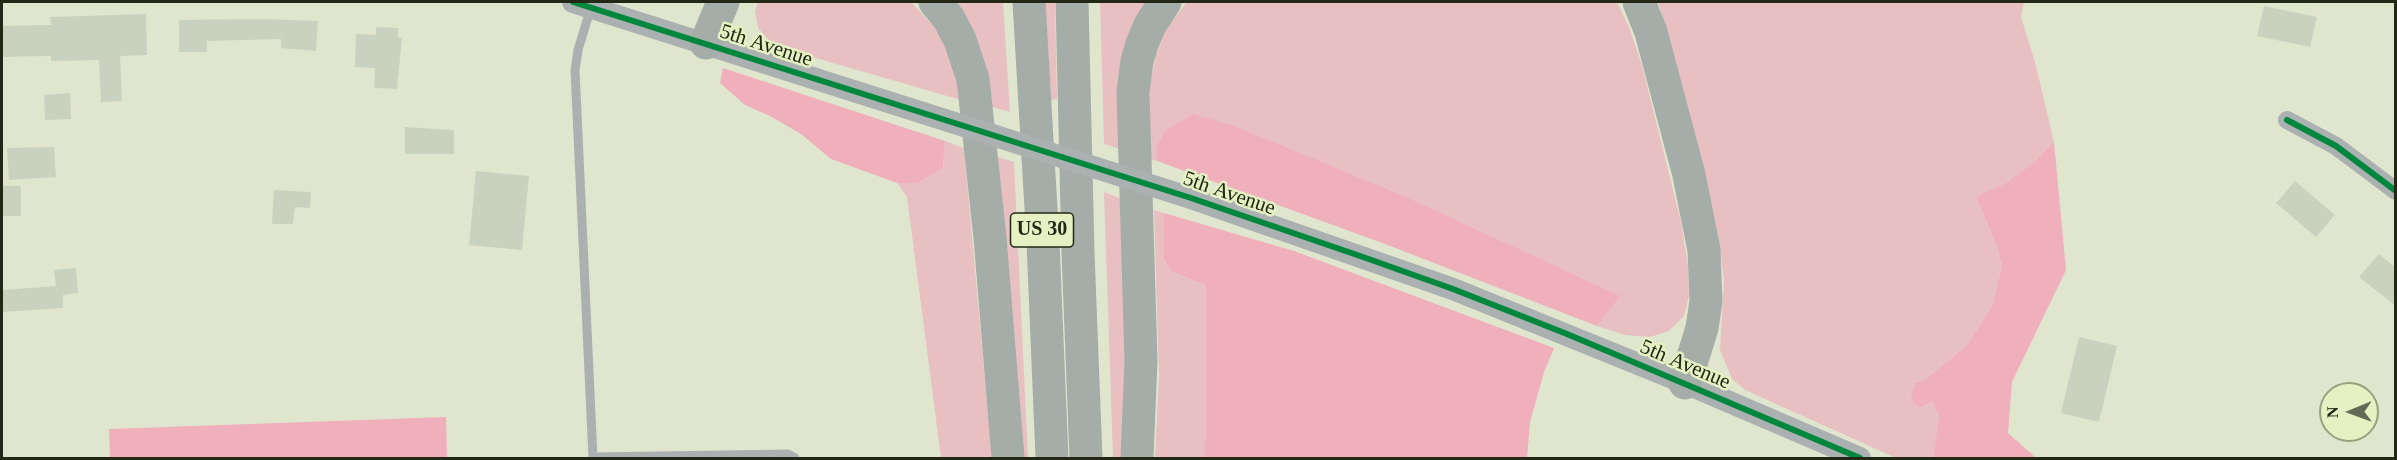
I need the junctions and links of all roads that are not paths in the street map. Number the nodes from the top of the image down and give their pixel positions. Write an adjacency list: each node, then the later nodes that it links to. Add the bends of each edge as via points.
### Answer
1 (723, 2): 8 (highway)
2 (935, 2): 14 (highway, via 960,40 973,79)
3 (1029, 2): 15 (highway, US 30)
4 (1072, 2): 16 (highway, US 30)
5 (1165, 2): 17 (highway, via 1142,44 1133,92 1141,361)
6 (1639, 2): 11 (highway, via 1651,32 1686,164 1704,250 1706,301)
7 (582, 4): 8 (street, 5th Avenue); 12 (lane, via 575,70)
8 (706, 44): 11 (street, 5th Avenue, bridge, via 1191,198 1453,289)
9 (2287, 120): 10 (street, via 2336,146)
10 (2396, 191)
11 (1685, 383): 18 (street, 5th Avenue)
12 (593, 458): 13 (lane, via 788,454)
13 (795, 459)
14 (1008, 459)
15 (1052, 459)
16 (1086, 459)
17 (1137, 459)
18 (1860, 459)

